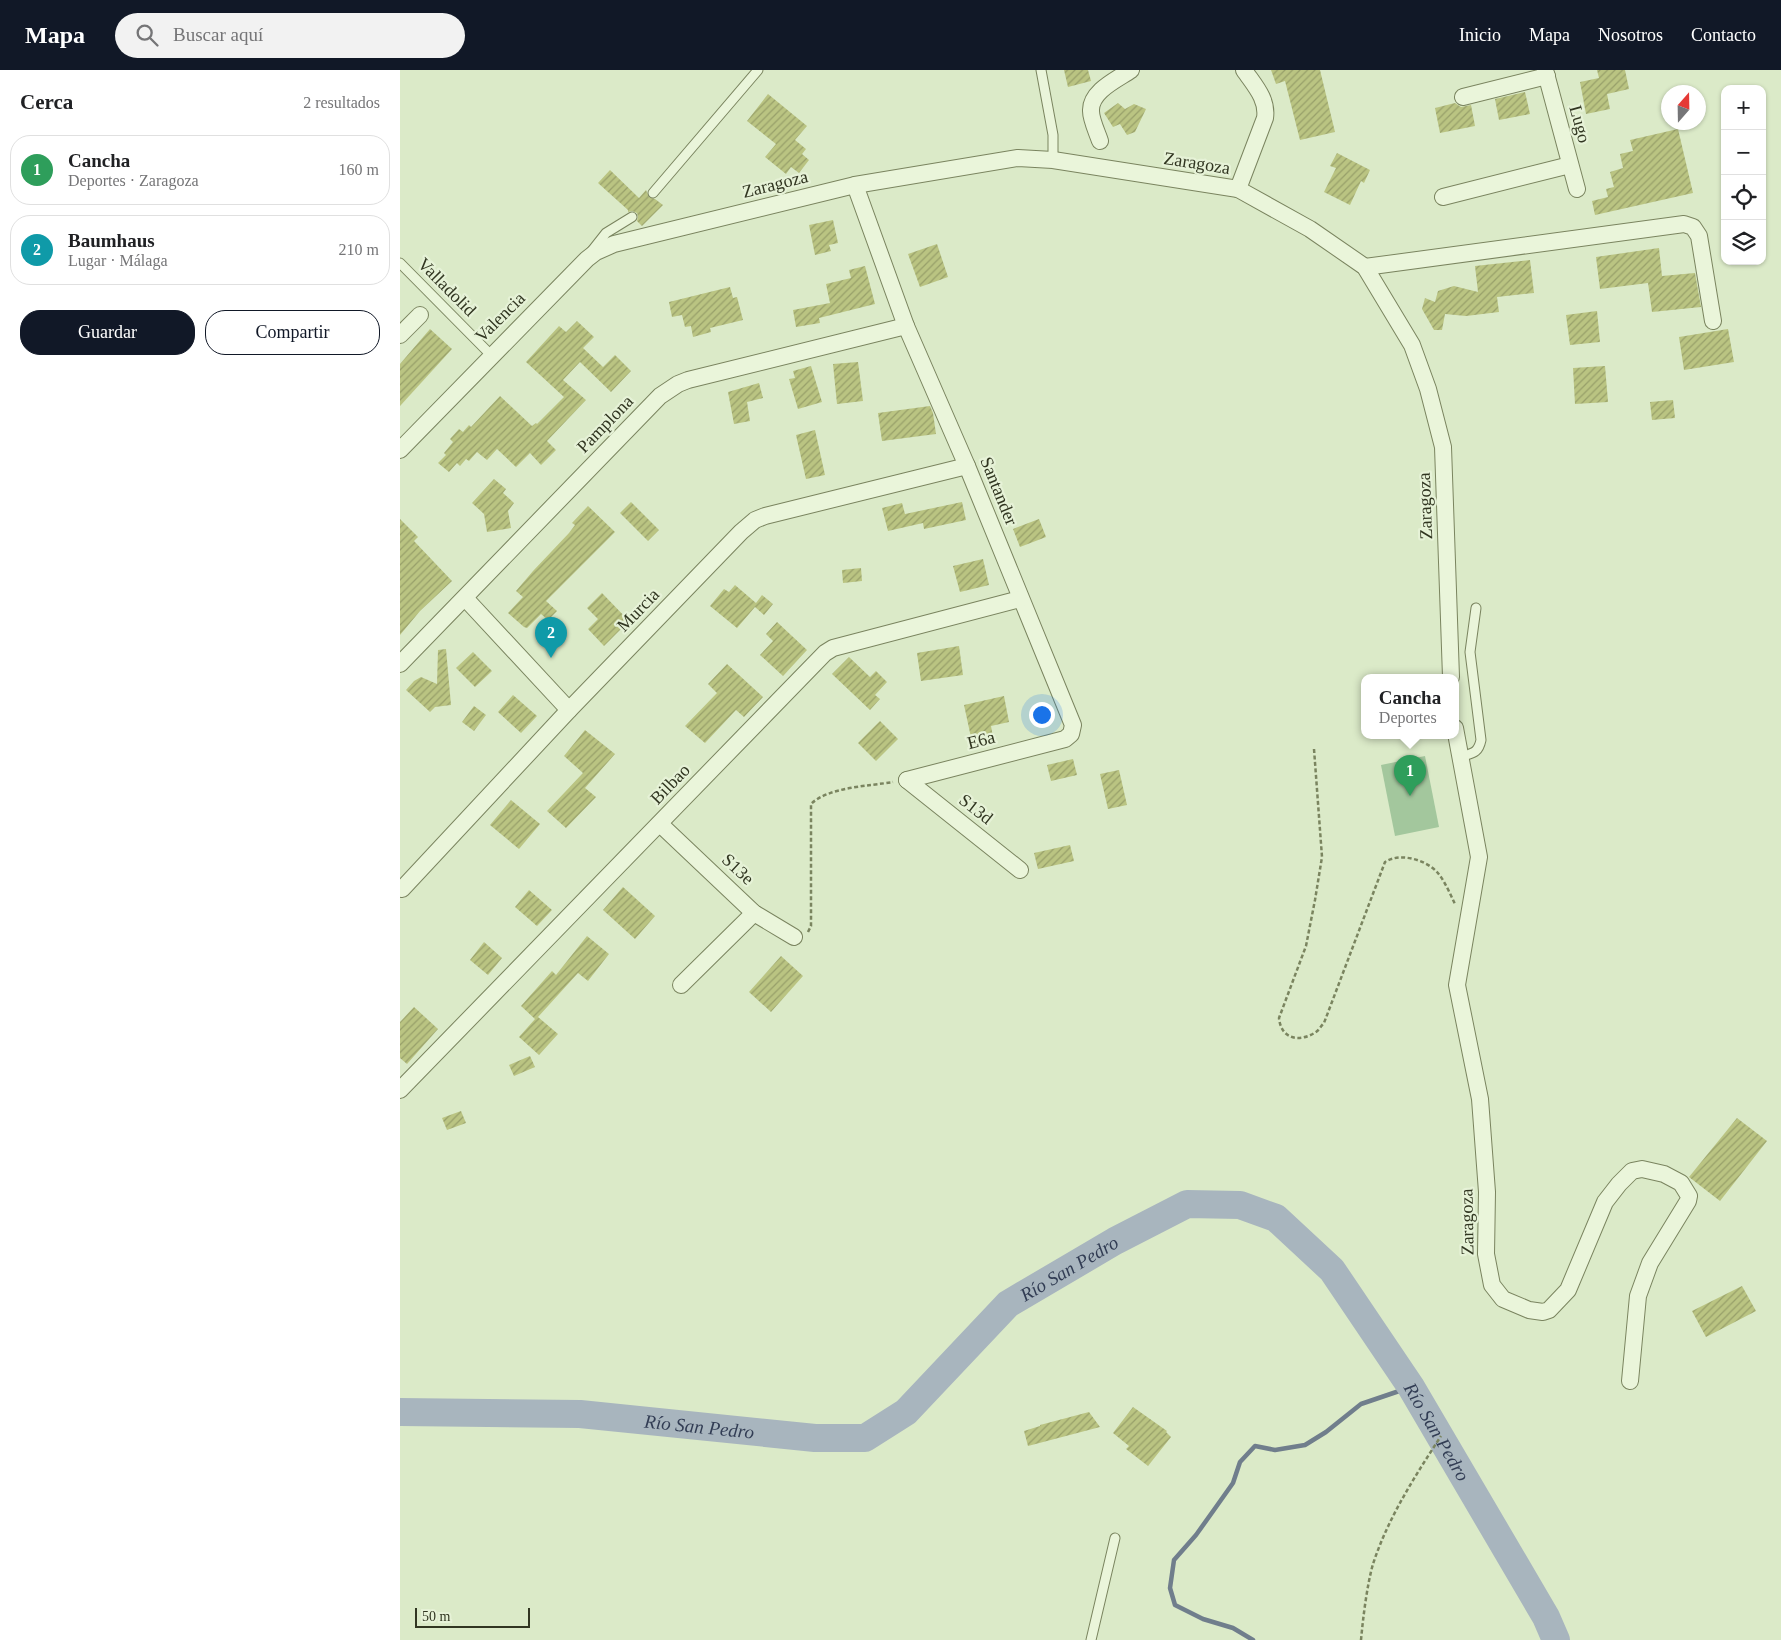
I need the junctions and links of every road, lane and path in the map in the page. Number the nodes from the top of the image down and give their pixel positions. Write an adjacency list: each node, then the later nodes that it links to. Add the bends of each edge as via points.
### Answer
1 (758, 70): 13 (lane)
2 (1042, 70): 8 (lane, via 1053,135)
3 (1131, 70): 7 (street, via 1100,92 1092,104)
4 (1244, 70): 11 (street, via 1264,100 1266,111)
5 (1546, 73): 6 (street); 9 (street, Lugo)
6 (1463, 97)
7 (1100, 141)
8 (1053, 160): 10 (street, Zaragoza, via 1018,158); 11 (street, Zaragoza)
9 (1570, 165): 12 (street, Lugo); 14 (street)
10 (855, 185): 16 (street, Zaragoza, via 614,244); 21 (street, Santander)
11 (1238, 189): 18 (street, Zaragoza, via 1310,229)
12 (1577, 189)
13 (653, 193)
14 (1443, 197)
15 (632, 217): 16 (lane, Valencia, via 606,233)
16 (586, 258): 23 (street, Valencia)
17 (400, 263): 23 (lane, Valladolid)
18 (1365, 267): 20 (street, via 1684,224 1694,227 1699,236); 30 (street, Zaragoza, via 1412,345 1428,389 1443,447)
19 (420, 315): 22 (street)
20 (1713, 321)
21 (906, 326): 25 (street, Santander); 26 (street, Pamplona, via 688,380 668,389)
22 (400, 335)
23 (491, 355): 24 (street, Valencia)
24 (402, 444)
25 (967, 466): 27 (street, Santander); 31 (street, Murcia, via 755,520)
26 (464, 598): 29 (street, Pamplona); 31 (street)
27 (1020, 599): 32 (street, Santander, via 1073,725 1071,734); 37 (street, Bilbao, via 833,648 825,653)
28 (1476, 608): 35 (lane, via 1470,652 1482,740 1476,752)
29 (400, 664)
30 (1451, 674)
31 (569, 710): 39 (street, Murcia)
32 (1065, 739): 36 (street, E6a)
33 (1457, 739): 35 (street, Zaragoza)
34 (1314, 749): 41 (path, via 1322,857 1306,946 1280,1018 1283,1031 1288,1036 1302,1038 1317,1032 1324,1023 1383,865 1390,859 1417,860 1433,869)
35 (1460, 757): 41 (street, Zaragoza, via 1479,857)
36 (906, 780): 38 (street, S13d); 42 (path, via 839,791 811,804 811,926 806,934)
37 (660, 824): 40 (street, S13e); 44 (street, Bilbao)
38 (1020, 870)
39 (402, 889)
40 (754, 913): 42 (street, S13e); 43 (street)
41 (1466, 925): 45 (street, Zaragoza, via 1457,985 1480,1099 1487,1192 1486,1254 1492,1285 1503,1299 1529,1310 1549,1310 1568,1290 1605,1202 1632,1171 1642,1169 1664,1174 1681,1183 1689,1196 1650,1263 1638,1296)
42 (794, 937)
43 (681, 985)
44 (401, 1089)
45 (1630, 1381)
46 (1441, 1436): 49 (path, via 1396,1509 1373,1565)
47 (1115, 1538): 48 (lane)
48 (1091, 1640)
49 (1361, 1640)

